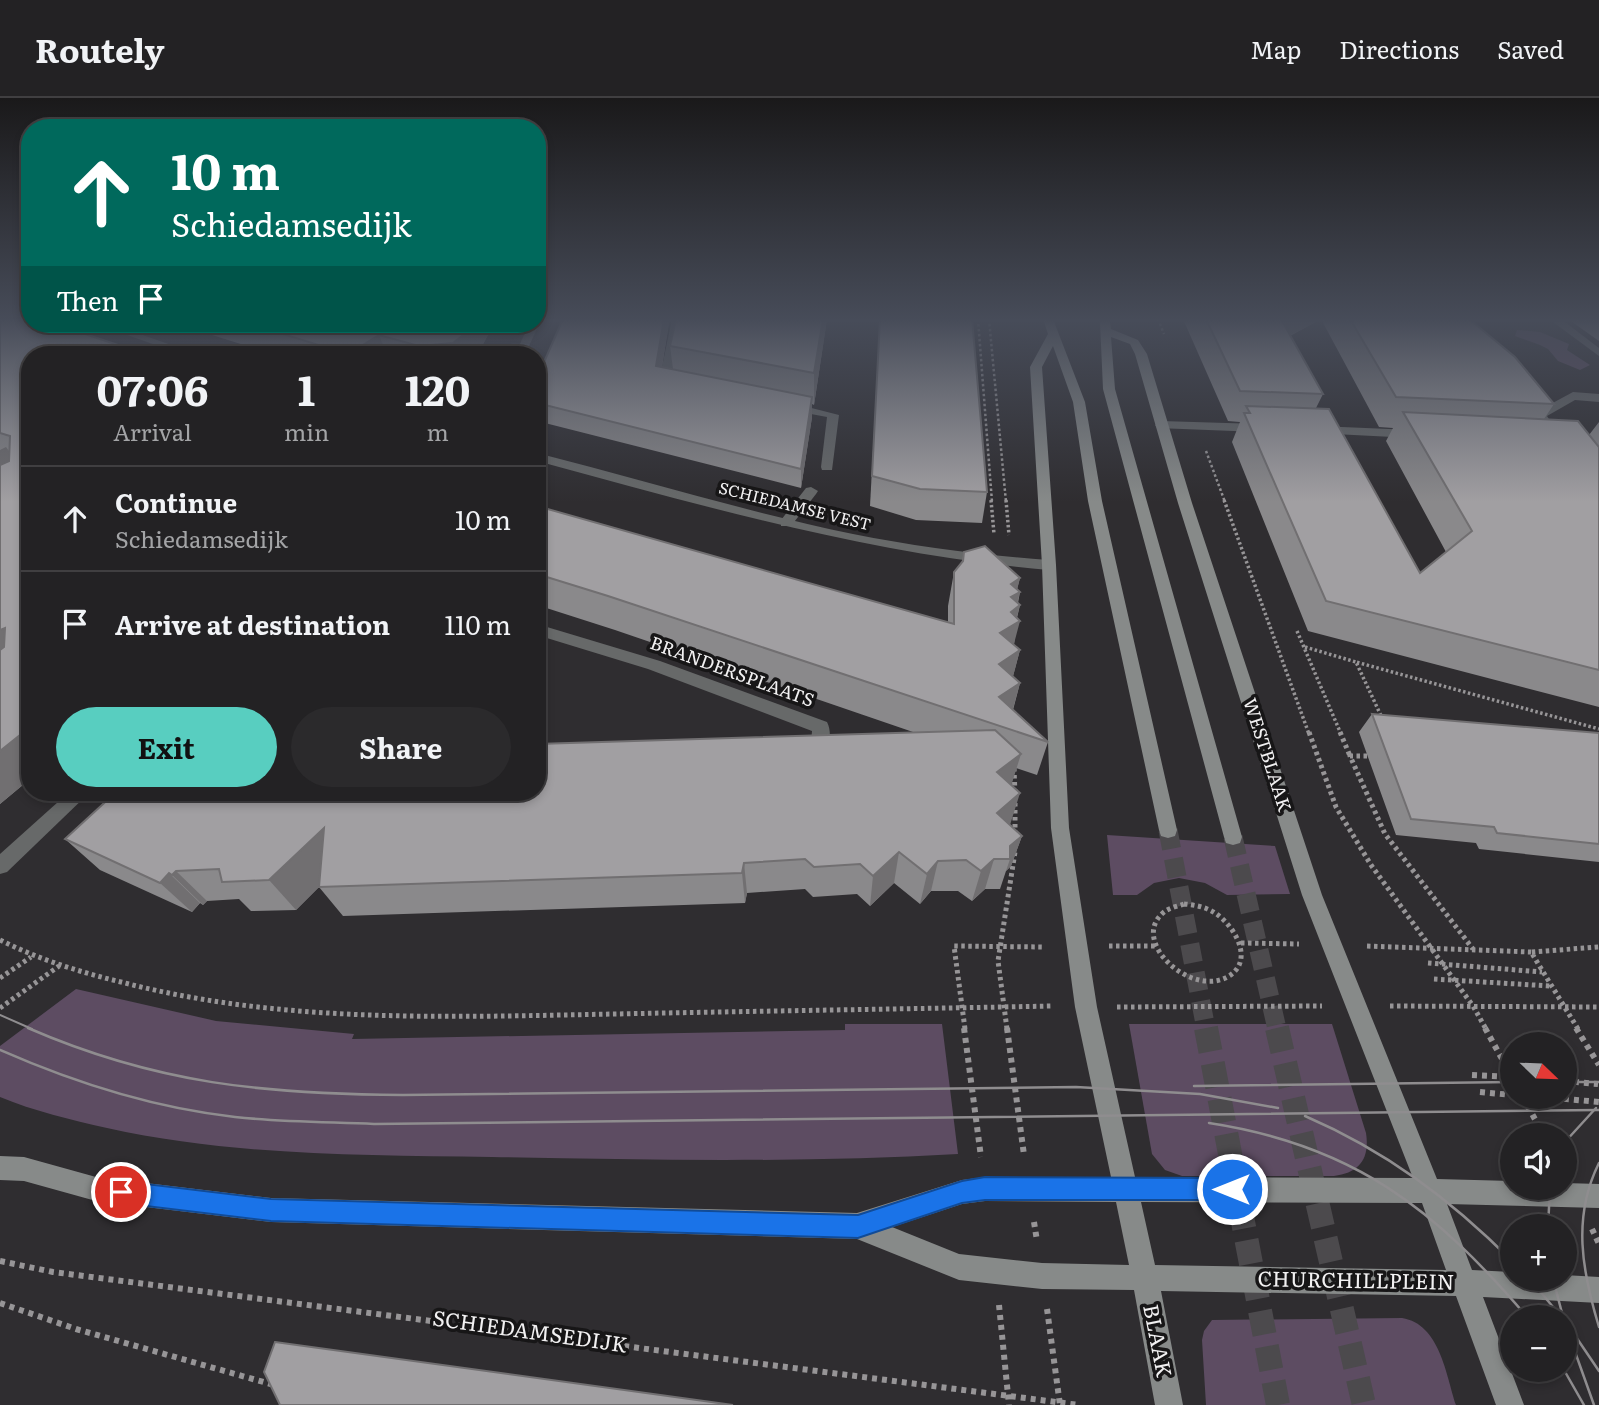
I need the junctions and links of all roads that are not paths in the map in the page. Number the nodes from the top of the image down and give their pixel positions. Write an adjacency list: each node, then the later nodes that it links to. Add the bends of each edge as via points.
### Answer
1 (665, 380): 6 (street)
2 (1037, 380): 18 (main road)
3 (1071, 380): 22 (main road)
4 (1108, 380): 23 (main road, WESTBLAAK)
5 (1148, 380): 9 (main road, WESTBLAAK)
6 (691, 386)
7 (1599, 398): 12 (street, via 1573,396 1540,415)
8 (781, 405): 15 (street, via 833,415)
9 (1161, 425): 10 (street); 28 (main road, WESTBLAAK, via 1312,895)
10 (1273, 429)
11 (1301, 430): 13 (street)
12 (1553, 432)
13 (1426, 435)
14 (546, 459): 17 (street, SCHIEDAMSE VEST)
15 (827, 467)
16 (811, 491): 17 (street)
17 (786, 523): 18 (street, SCHIEDAMSE VEST, via 850,539 1012,564)
18 (1049, 565): 27 (main road, via 1060,828 1086,1007)
19 (546, 632): 20 (street, BRANDERSPLAATS, via 654,665 821,727 819,750)
20 (792, 751)
21 (71, 801): 24 (street)
22 (1168, 830)
23 (1233, 836)
24 (0, 866)
25 (0, 1154): 26 (main road)
26 (12, 1168): 30 (main road, via 96,1189 271,1210)
27 (1124, 1189): 28 (main road); 30 (main road, via 962,1192); 31 (main road)
28 (1430, 1191): 29 (main road); 32 (main road, CHURCHILLPLEIN)
29 (1599, 1196)
30 (858, 1226): 31 (main road, via 959,1267 1042,1276)
31 (1145, 1277): 32 (main road, CHURCHILLPLEIN); 34 (main road, BLAAK)
32 (1465, 1283): 33 (main road); 35 (main road)
33 (1599, 1290)
34 (1169, 1405)
35 (1510, 1405)

